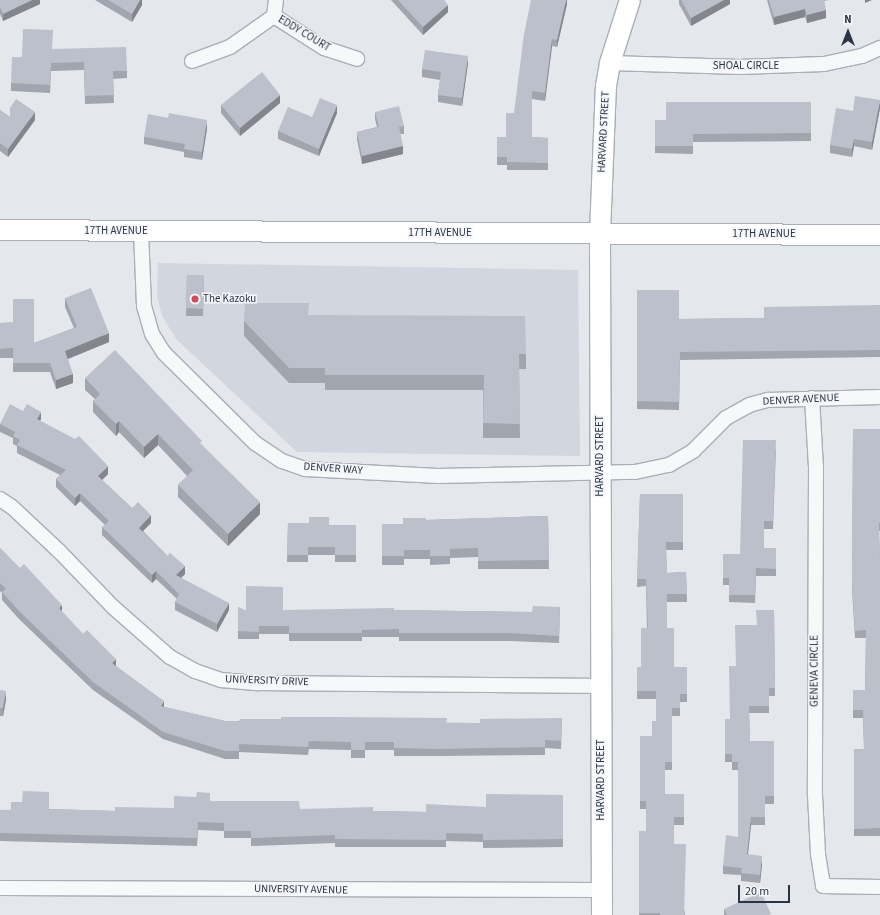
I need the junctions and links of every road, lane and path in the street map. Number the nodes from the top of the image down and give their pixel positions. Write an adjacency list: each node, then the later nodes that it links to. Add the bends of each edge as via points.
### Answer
1 (276, 0): 3 (street, EDDY COURT)
2 (630, 0): 7 (street, HARVARD STREET)
3 (274, 16): 5 (street, EDDY COURT, via 324,48); 6 (street, EDDY COURT, via 230,47)
4 (880, 48): 7 (street, SHOAL CIRCLE, via 862,56 824,64 740,67)
5 (357, 59)
6 (192, 61)
7 (610, 63): 10 (street, HARVARD STREET, via 606,86)
8 (0, 230): 9 (street, 17TH AVENUE)
9 (141, 231): 10 (street, 17TH AVENUE); 14 (street, DENVER WAY, via 144,306 152,334 164,353 249,438 282,461 305,469 438,476)
10 (600, 234): 11 (street, 17TH AVENUE); 14 (street, HARVARD STREET)
11 (880, 235)
12 (880, 397): 13 (street, DENVER AVENUE)
13 (812, 398): 14 (street, DENVER AVENUE, via 768,400 748,405 726,418 693,452 669,465 635,472); 17 (street, GENEVA CIRCLE, via 816,468 815,795 818,854 823,886)
14 (600, 471): 16 (street, HARVARD STREET)
15 (0, 499): 16 (street, UNIVERSITY DRIVE, via 12,507 113,607 170,657 195,671 221,680 258,683)
16 (601, 686): 19 (street, HARVARD STREET)
17 (880, 887)
18 (0, 888): 19 (street, UNIVERSITY AVENUE)
19 (601, 890): 20 (street, HARVARD STREET)
20 (602, 915)

